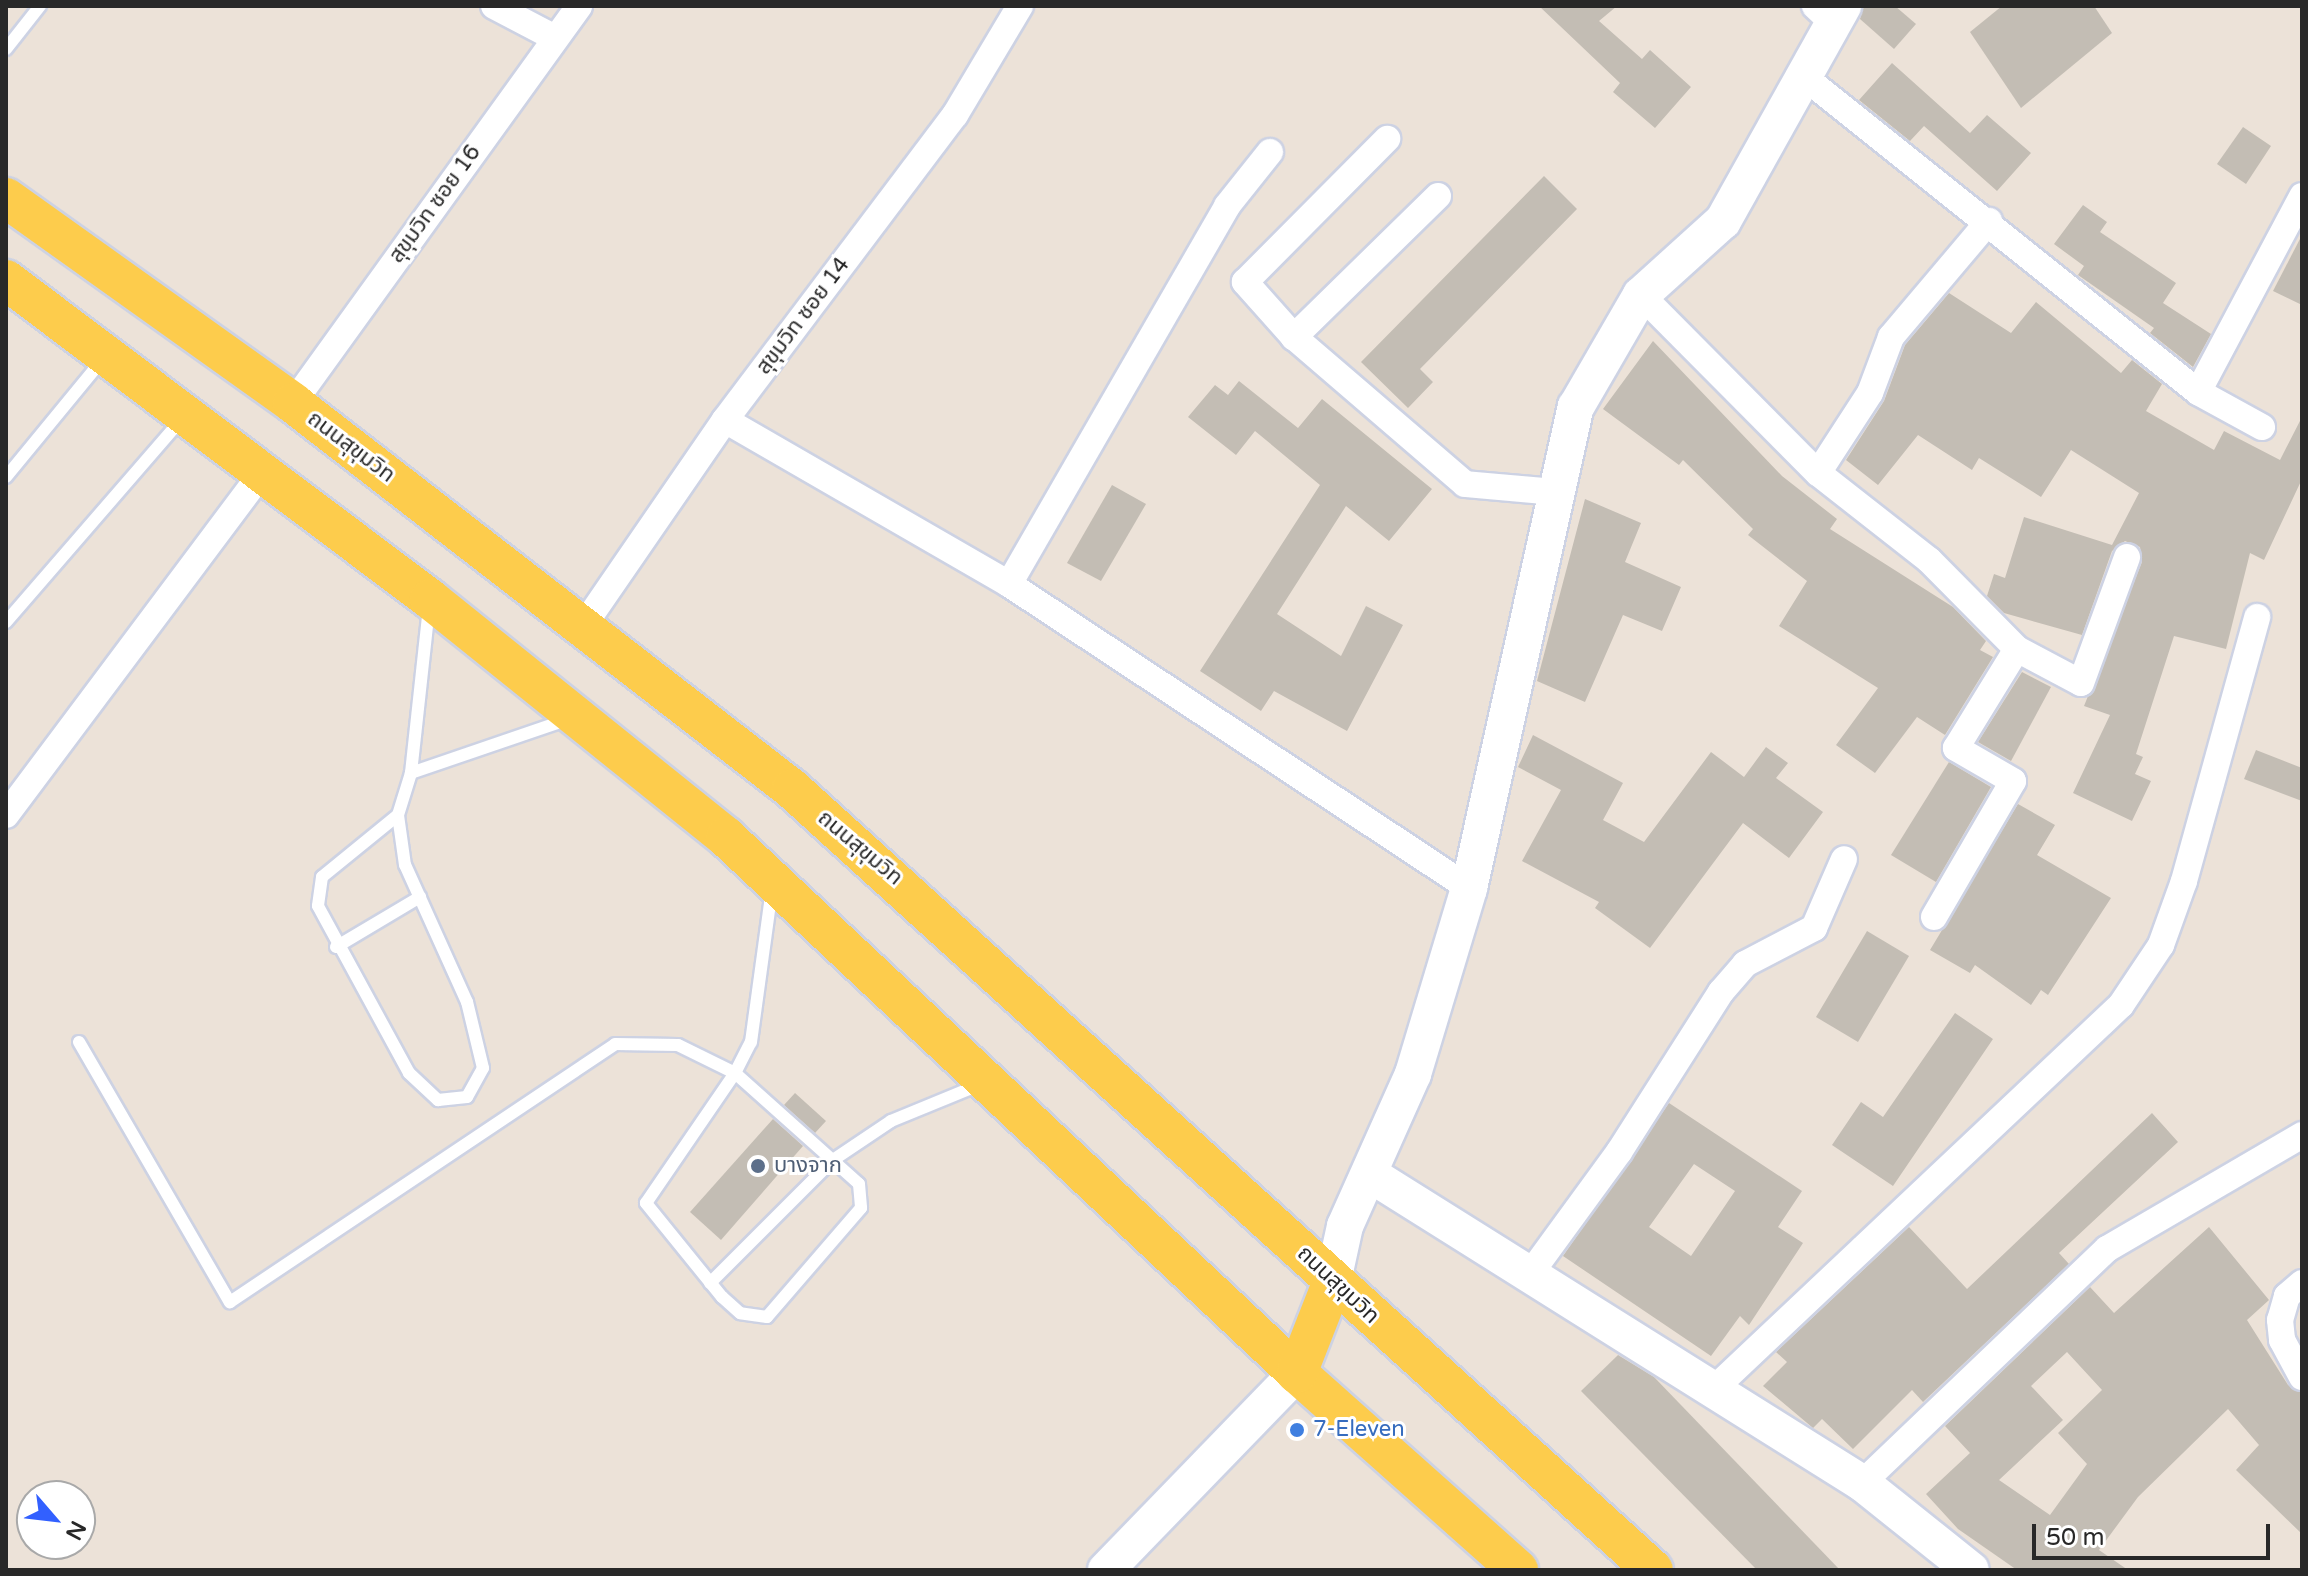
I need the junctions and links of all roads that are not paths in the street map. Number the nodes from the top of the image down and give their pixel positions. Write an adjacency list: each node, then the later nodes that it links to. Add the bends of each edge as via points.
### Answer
1 (40, 6): 7 (lane)
2 (494, 6): 6 (street)
3 (579, 6): 6 (street, สุขุมวิท ซอย 16)
4 (1020, 6): 22 (street, สุขุมวิท ซอย 14, via 955,115)
5 (1830, 11): 8 (street)
6 (555, 38): 20 (street, สุขุมวิท ซอย 16)
7 (6, 49)
8 (1803, 76): 14 (street); 16 (street, via 1723,221)
9 (1387, 139): 17 (street, via 1245,282)
10 (1270, 152): 29 (street, via 1227,206)
11 (1438, 196): 17 (street)
12 (2302, 196): 19 (street)
13 (6, 198): 20 (main road, ถนนสุขุมวิท)
14 (1989, 221): 19 (street); 25 (street, via 1891,337 1870,393)
15 (6, 280): 18 (main road)
16 (1641, 295): 25 (street); 27 (street, via 1576,407)
17 (1294, 337): 27 (street, via 1465,484)
18 (106, 355): 21 (main road); 26 (lane)
19 (2198, 392): 23 (street)
20 (293, 403): 33 (main road, ถนนสุขุมวิท)
21 (187, 414): 24 (main road); 32 (lane)
22 (725, 420): 29 (street); 33 (street, สุขุมวิท ซอย 14)
23 (2262, 427)
24 (263, 471): 30 (main road); 37 (street)
25 (1818, 473): 34 (street, via 1929,560)
26 (6, 477)
27 (1554, 492): 41 (street)
28 (2127, 557): 34 (street, via 2081,683)
29 (1009, 584): 41 (street)
30 (430, 599): 35 (main road); 36 (lane)
31 (2257, 617): 57 (street, via 2184,881 2161,945 2121,1005)
32 (6, 622)
33 (584, 625): 52 (main road, ถนนสุขุมวิท, via 916,895)
34 (2017, 649): 43 (street, via 1956,748 2013,781)
35 (576, 716): 36 (lane); 40 (main road)
36 (411, 773): 38 (lane)
37 (6, 815)
38 (398, 815): 42 (lane, via 405,865); 44 (lane, via 322,877 318,906)
39 (1844, 859): 51 (street, via 1814,928 1745,964 1721,992 1619,1152)
40 (773, 878): 46 (lane, via 751,1042); 47 (main road)
41 (1469, 888): 50 (street, via 1413,1074)
42 (420, 897): 44 (lane); 44 (lane, via 467,1002 483,1068 467,1097 438,1100 409,1073)
43 (1934, 917)
44 (336, 947)
45 (79, 1042): 46 (lane, via 230,1302 615,1044 678,1045)
46 (735, 1073): 49 (lane); 53 (lane, via 646,1203)
47 (991, 1080): 49 (lane, via 891,1121); 55 (main road)
48 (2302, 1135): 58 (street, via 2107,1249)
49 (833, 1160): 53 (lane); 53 (lane, via 859,1184 861,1208 767,1317 740,1313)
50 (1371, 1175): 51 (street); 52 (street, via 1345,1226)
51 (1530, 1274): 57 (street)
52 (1333, 1281): 55 (main road); 61 (main road, ถนนสุขุมวิท)
53 (710, 1283)
54 (2302, 1283): 56 (street, via 2287,1296 2280,1320 2282,1340)
55 (1297, 1373): 59 (street); 60 (main road)
56 (2302, 1377)
57 (1715, 1388): 58 (street)
58 (1862, 1483): 62 (street)
59 (1106, 1570)
60 (1518, 1570)
61 (1653, 1570)
62 (1971, 1570)

